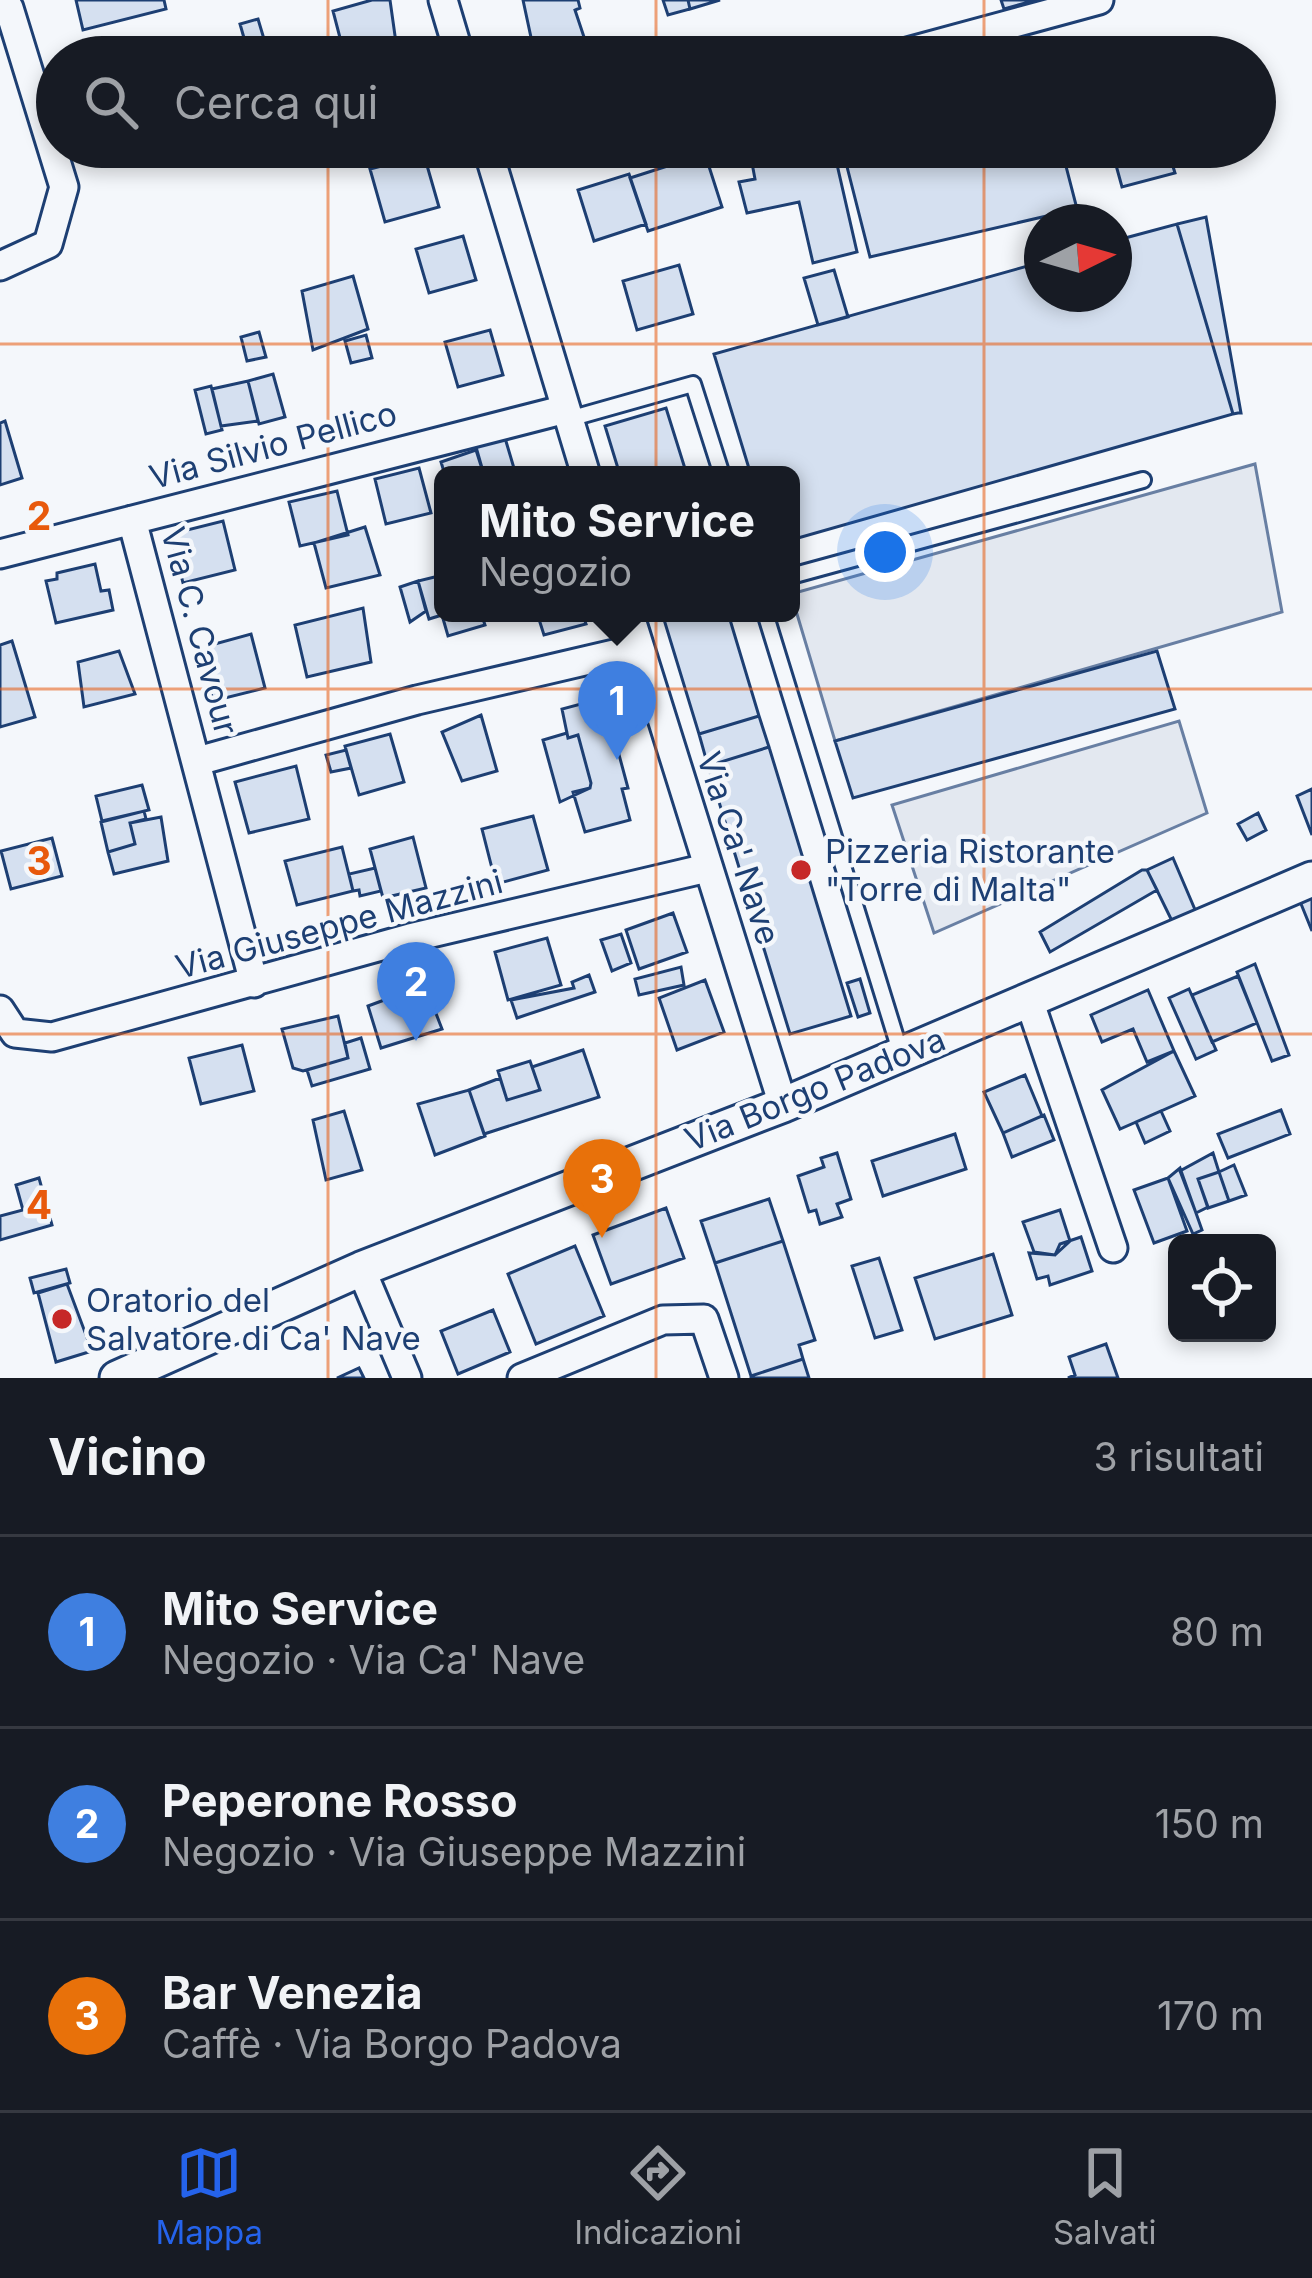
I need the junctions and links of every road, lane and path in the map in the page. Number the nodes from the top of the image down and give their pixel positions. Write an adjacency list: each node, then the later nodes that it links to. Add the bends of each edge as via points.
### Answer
1 (1, 0): 6 (street)
2 (443, 0): 4 (street)
3 (1099, 0): 5 (street)
4 (454, 36)
5 (966, 36)
6 (36, 96)
7 (58, 168): 9 (street, via 64,187 48,244)
8 (493, 168): 10 (street)
9 (0, 266)
10 (568, 414): 11 (street); 12 (lane, via 693,384); 14 (street, Via Silvio Pellico)
11 (583, 466)
12 (719, 466)
13 (1143, 480): 16 (lane)
14 (132, 520): 15 (street, Via Silvio Pellico); 20 (street, Via C. Cavour)
15 (0, 554)
16 (800, 574)
17 (632, 622): 19 (street, Via Ca' Nave)
18 (768, 622): 26 (lane)
19 (640, 648): 20 (street, Via C. Cavour); 21 (street, Via Ca' Nave)
20 (198, 761): 23 (street, Via C. Cavour)
21 (707, 868): 23 (street, Via Giuseppe Mazzini); 27 (street, Via Ca' Nave)
22 (1312, 879): 24 (street, Via Borgo Padova)
23 (254, 982): 25 (street, Via Giuseppe Mazzini, via 52,1037 15,1033)
24 (1029, 1000): 26 (street, Via Borgo Padova); 28 (street)
25 (0, 1010)
26 (901, 1054): 27 (street, Via Borgo Padova)
27 (783, 1105): 29 (street, Via Borgo Padova)
28 (1113, 1249)
29 (361, 1269): 30 (street, Via Borgo Padova); 32 (street)
30 (170, 1368): 31 (street, Via Borgo Padova)
31 (117, 1378)
32 (407, 1378)
33 (522, 1378): 34 (street, via 663,1320 704,1319)
34 (724, 1378)

